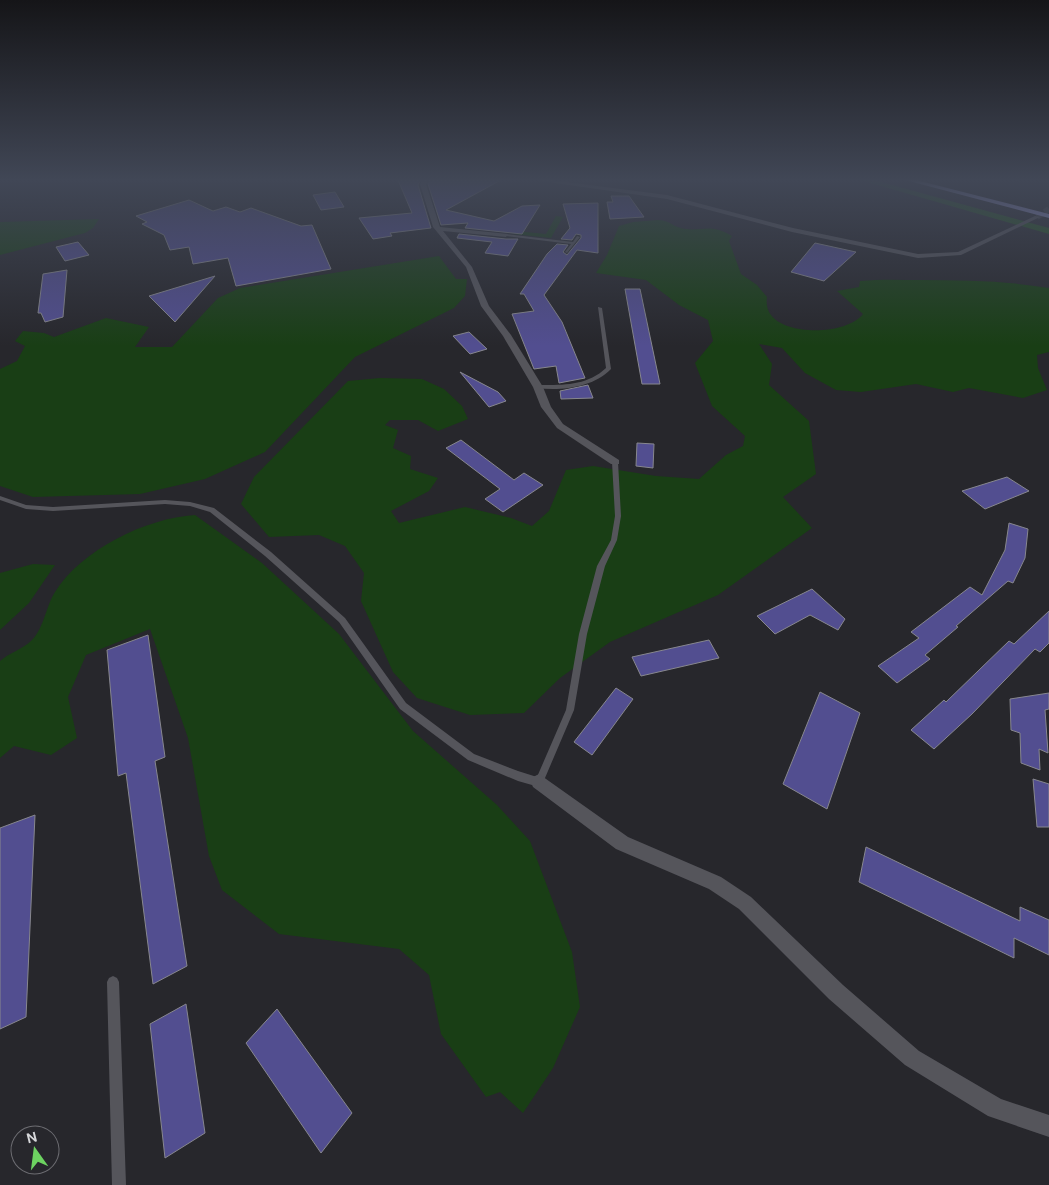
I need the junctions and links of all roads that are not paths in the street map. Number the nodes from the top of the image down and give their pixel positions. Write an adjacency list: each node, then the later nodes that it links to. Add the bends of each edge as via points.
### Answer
1 (444, 235): 9 (street, via 469,267 485,306 507,335)
2 (509, 235): 6 (lane)
3 (818, 235): 4 (street, via 918,256 959,254)
4 (1000, 235)
5 (578, 237): 6 (lane)
6 (574, 243): 7 (lane)
7 (567, 252)
8 (600, 308): 9 (lane, via 609,368 603,376 577,386)
9 (538, 388): 10 (street, via 546,407 560,426)
10 (615, 462): 12 (lane, via 618,516 614,540 600,566 583,634 570,710)
11 (0, 498): 12 (lane, via 26,507 53,509 166,502 212,510 342,620 403,706 471,757)
12 (540, 782): 14 (street, via 622,843 715,883 745,903 836,992 912,1058 996,1108)
13 (113, 982): 15 (lane)
14 (1049, 1126)
15 (119, 1185)

